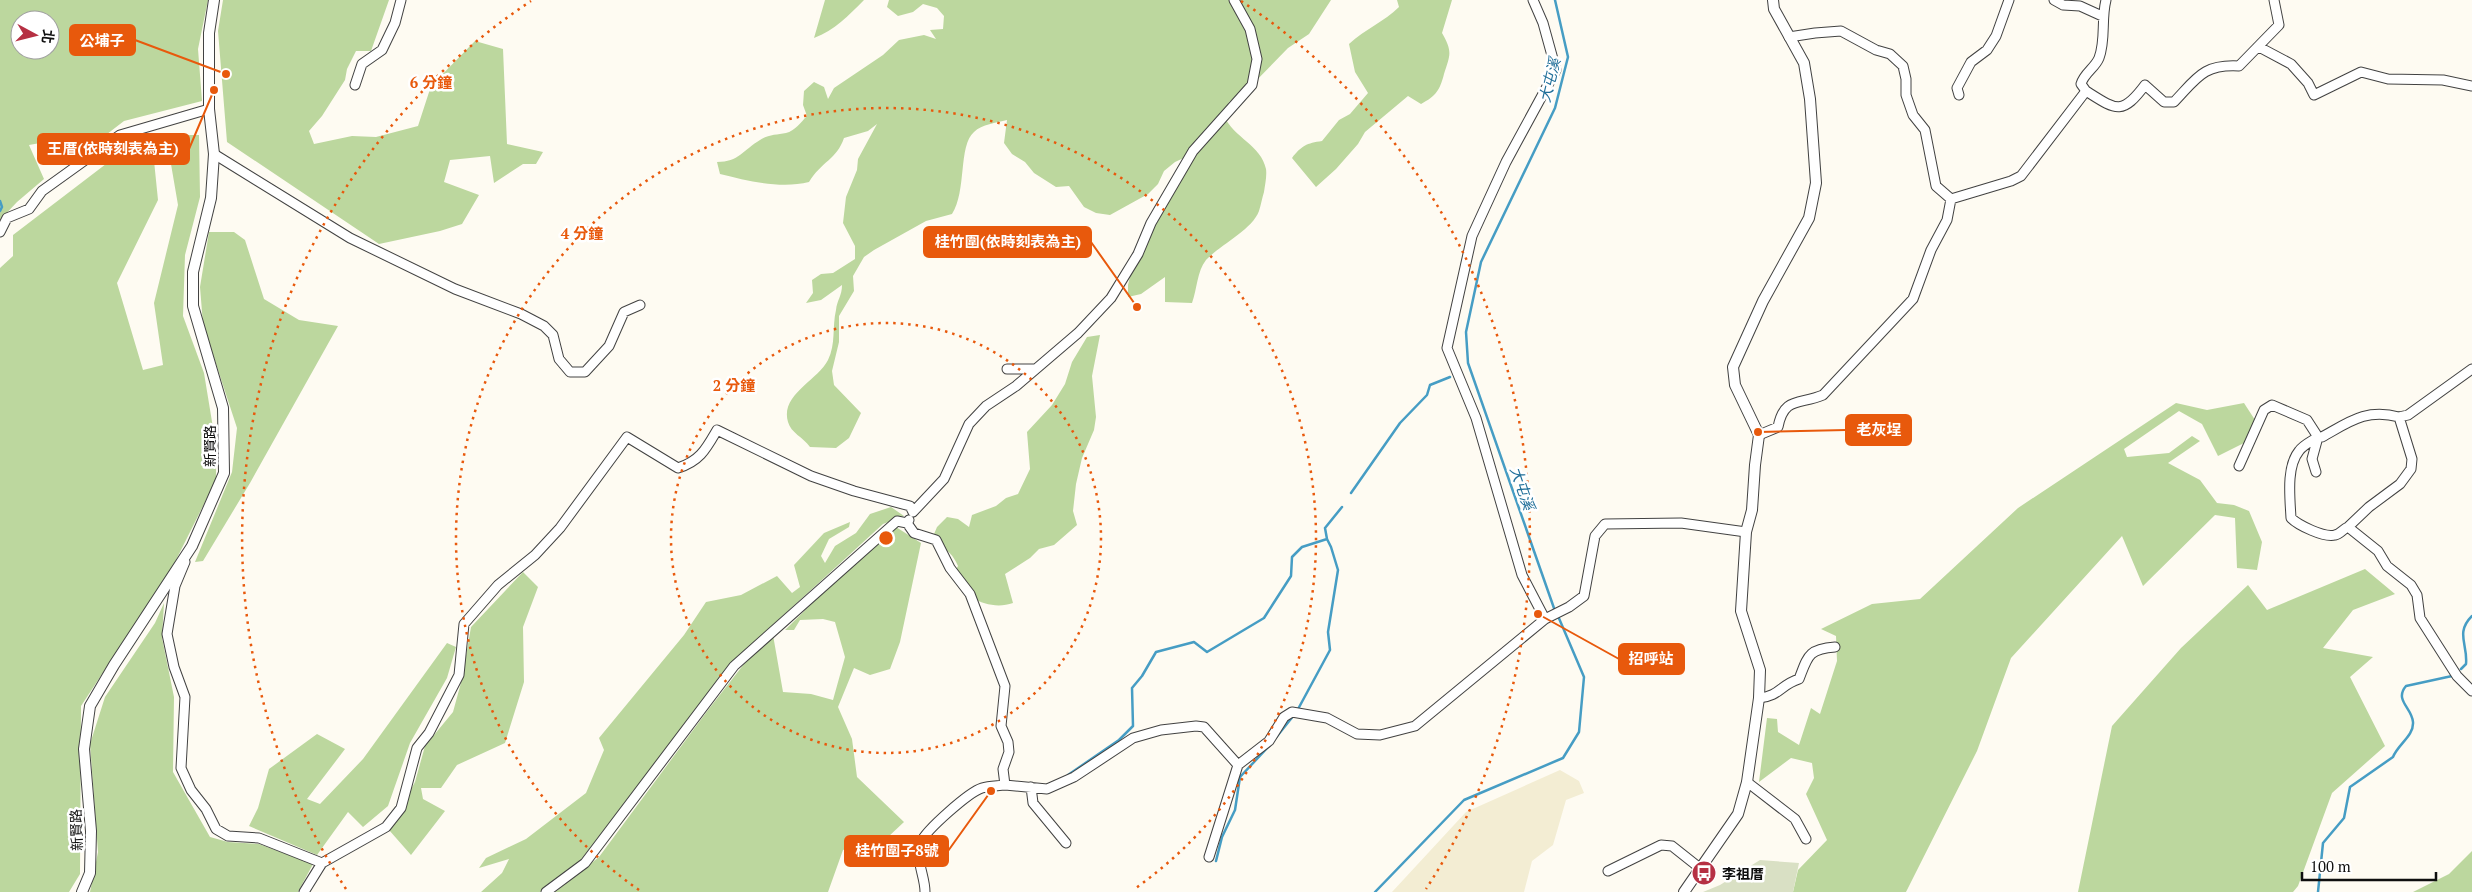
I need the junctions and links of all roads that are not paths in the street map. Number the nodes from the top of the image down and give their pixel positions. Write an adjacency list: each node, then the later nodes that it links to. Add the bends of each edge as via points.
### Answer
1 (214, 0): 17 (street, 新賢路, via 209,33)
2 (401, 0): 13 (street, via 395,23 382,50 362,64)
3 (1234, 0): 23 (street, via 1250,29 1257,59 1252,85 1193,151 1150,223 1138,254 1112,298 1078,333)
4 (1533, 0): 35 (street, via 1556,70 1506,162 1472,236 1446,348 1476,418 1522,575)
5 (1773, 0): 11 (street, via 1774,9)
6 (2009, 0): 16 (street, via 1996,36 1987,50 1971,62 1957,88)
7 (2054, 0): 10 (street, via 2063,5 2080,6)
8 (2106, 0): 10 (street)
9 (2274, 0): 12 (street, via 2279,25)
10 (2102, 16): 15 (street, via 2103,41 2099,60 2082,78 2081,84)
11 (1789, 37): 19 (street, via 1841,31 1890,54 1902,66 1913,115 1925,130 1936,186); 26 (street, via 1804,63 1816,183 1809,218 1763,301 1733,367 1735,385)
12 (2259, 47): 14 (street, via 2291,64 2314,95 2361,72 2388,79 2443,80); 15 (street, via 2239,66 2219,65 2202,74 2174,102 2164,102 2145,85 2133,100 2112,108)
13 (355, 85)
14 (2472, 86)
15 (2086, 91): 19 (street, via 2021,176)
16 (1959, 95)
17 (210, 109): 18 (street, 新賢路); 20 (street, via 120,135 42,190 29,209 7,218)
18 (214, 154): 21 (street, via 350,238 544,326 553,335 559,359 570,372 585,372 608,346 624,312); 34 (street, 新賢路, via 211,198 193,272 193,306 223,408 224,473)
19 (1950, 199): 26 (street, via 1947,220 1931,250 1913,299 1823,395 1810,401 1795,401 1781,413 1778,427)
20 (0, 232)
21 (640, 305)
22 (1006, 369): 23 (street)
23 (1035, 369): 30 (street, via 986,406 969,424 944,479)
24 (2472, 369): 25 (street, via 2408,415)
25 (2399, 417): 27 (street, via 2384,413 2361,416); 32 (street, via 2412,459 2410,469 2400,484)
26 (1760, 435): 33 (street, via 1752,510)
27 (2318, 437): 28 (street, via 2307,420 2272,405 2267,406); 29 (street, via 2312,458); 32 (street, via 2299,450 2294,461 2291,518 2302,527 2331,536)
28 (2239, 466)
29 (2316, 472)
30 (913, 512): 31 (street); 46 (street, via 910,506 901,502 811,476 717,430 704,452 692,464 678,468 627,438 560,528 535,555 498,585 464,624 459,675 429,733 417,748 401,808 386,827)
31 (907, 523): 41 (street, via 914,533 936,540 950,568 970,594 1005,686 1001,726 1009,752 1003,769); 51 (street, via 897,521 734,666 585,864)
32 (2348, 527): 37 (street, via 2378,551 2387,566 2411,585 2420,618 2457,676)
33 (1746, 532): 35 (street, via 1682,523 1605,524 1595,536 1584,596); 38 (street, via 1742,611 1760,670)
34 (192, 546): 46 (street, via 174,586 167,634 184,697 181,768 216,829 228,836 259,838); 49 (street, 新賢路, via 90,706 84,749 91,831 90,873)
35 (1548, 617): 39 (street, via 1415,726 1380,734 1357,734 1327,718 1292,712 1284,717 1269,741)
36 (1835, 647): 38 (street, via 1820,648 1810,653 1798,679 1788,682 1772,697)
37 (2472, 691)
38 (1759, 698): 40 (street)
39 (1238, 765): 42 (street, via 1204,727 1196,726 1161,730 1133,738 1074,777 1047,789); 45 (street)
40 (1747, 782): 43 (street, via 1795,818); 47 (street, via 1738,814)
41 (1005, 785): 42 (street); 52 (street, via 980,788 951,810 922,841 920,871)
42 (1031, 787): 44 (street, via 1033,803)
43 (1806, 839)
44 (1066, 843)
45 (1209, 857)
46 (322, 863): 50 (street)
47 (1701, 869): 48 (street, via 1672,846 1661,845); 53 (street)
48 (1608, 871)
49 (82, 892)
50 (304, 892)
51 (546, 892)
52 (925, 892)
53 (1684, 892)

